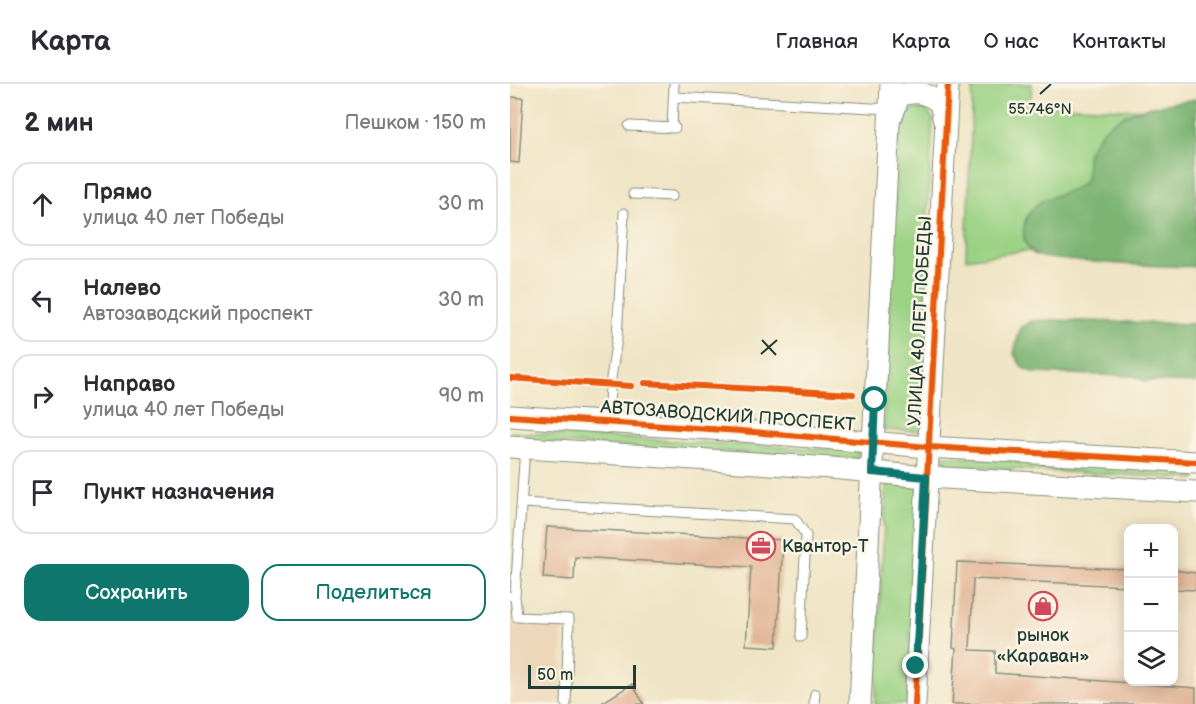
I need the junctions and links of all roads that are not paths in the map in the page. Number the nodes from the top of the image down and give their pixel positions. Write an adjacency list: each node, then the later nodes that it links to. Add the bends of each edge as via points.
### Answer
1 (674, 84): 4 (lane)
2 (891, 84): 5 (street)
3 (948, 84): 7 (street, УЛИЦА 40 ЛЕТ ПОБЕДЫ)
4 (674, 97): 5 (lane); 6 (lane, via 674,128)
5 (890, 119): 7 (street, via 899,96 920,92 940,103); 13 (street)
6 (629, 126)
7 (946, 130): 15 (street, УЛИЦА 40 ЛЕТ ПОБЕДЫ)
8 (633, 194): 9 (lane)
9 (672, 196)
10 (624, 213): 12 (lane)
11 (510, 416): 12 (street, АВТОЗАВОДСКИЙ ПРОСПЕКТ)
12 (608, 421): 13 (street, АВТОЗАВОДСКИЙ ПРОСПЕКТ)
13 (873, 442): 15 (street, АВТОЗАВОДСКИЙ ПРОСПЕКТ); 17 (street)
14 (518, 447): 17 (street); 20 (lane)
15 (928, 447): 16 (street, АВТОЗАВОДСКИЙ ПРОСПЕКТ); 18 (street, УЛИЦА 40 ЛЕТ ПОБЕДЫ)
16 (1196, 462)
17 (872, 472): 18 (street); 24 (street)
18 (926, 477): 19 (street); 25 (street, УЛИЦА 40 ЛЕТ ПОБЕДЫ)
19 (1196, 492)
20 (522, 503): 21 (lane); 22 (lane, via 795,519 806,534)
21 (513, 596): 23 (lane, via 517,617 568,619)
22 (801, 637)
23 (566, 704)
24 (860, 704)
25 (915, 704)

